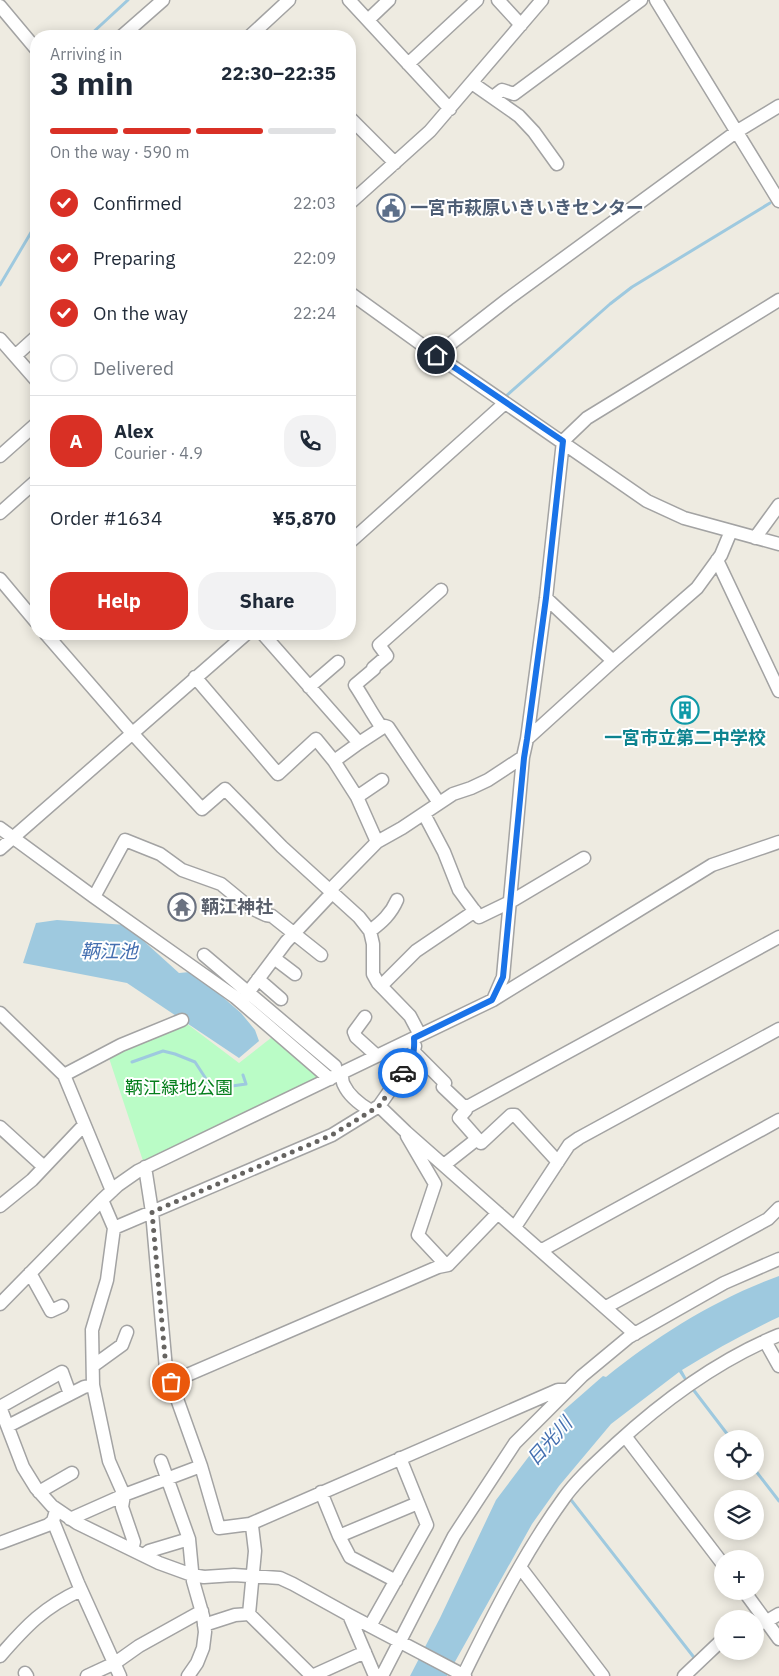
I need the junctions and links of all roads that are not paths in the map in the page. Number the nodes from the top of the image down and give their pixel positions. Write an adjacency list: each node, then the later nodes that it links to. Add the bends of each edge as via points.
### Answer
1 (7, 0): 11 (street)
2 (162, 0): 14 (street)
3 (349, 0): 12 (street)
4 (389, 0): 12 (street)
5 (477, 0): 17 (street)
6 (498, 0): 13 (street)
7 (542, 0): 13 (street)
8 (641, 0): 19 (street, via 514,94 502,90)
9 (656, 0): 23 (street)
10 (288, 1): 15 (street)
11 (0, 6): 16 (street)
12 (368, 20): 17 (street)
13 (521, 25): 18 (street)
14 (129, 30)
15 (257, 30)
16 (30, 42)
17 (408, 64): 21 (street)
18 (472, 83): 19 (street); 21 (street)
19 (493, 97): 25 (street, via 519,116)
20 (779, 106): 23 (street)
21 (450, 109): 24 (street)
22 (356, 124): 24 (street)
23 (736, 132): 27 (street); 32 (street)
24 (395, 163): 26 (street)
25 (557, 164)
26 (356, 198)
27 (779, 201)
28 (356, 297): 32 (street)
29 (779, 300): 37 (street, via 587,418)
30 (0, 339): 33 (street)
31 (30, 342): 33 (street)
32 (436, 355): 35 (street)
33 (15, 356): 34 (street)
34 (30, 373)
35 (505, 403): 37 (street); 43 (street)
36 (30, 429): 38 (street)
37 (563, 441): 42 (street, via 647,501 684,518); 49 (street)
38 (0, 456)
39 (30, 486): 41 (street)
40 (779, 505): 44 (street)
41 (0, 513)
42 (731, 531): 44 (street); 46 (street)
43 (356, 537)
44 (755, 538): 45 (street)
45 (779, 544)
46 (717, 560): 54 (street, via 697,588); 58 (street)
47 (0, 579): 50 (street)
48 (442, 590): 59 (street, via 379,645 387,656 355,685)
49 (546, 598): 54 (street); 61 (street)
50 (30, 615)
51 (51, 640): 60 (street)
52 (239, 640): 56 (street)
53 (268, 640): 57 (street)
54 (613, 661): 61 (street)
55 (338, 662): 57 (street)
56 (195, 677): 60 (street); 64 (street, via 278,774 316,738)
57 (309, 687): 62 (street)
58 (779, 691)
59 (382, 728): 62 (street); 67 (street, via 388,727)
60 (132, 733): 70 (street); 75 (street, via 202,809 224,789)
61 (527, 739): 63 (street)
62 (359, 743): 64 (street)
63 (524, 758): 67 (street, via 488,780); 78 (street)
64 (334, 761): 66 (street)
65 (382, 780): 66 (street)
66 (357, 797): 71 (street)
67 (439, 803): 68 (street)
68 (424, 814): 71 (street); 79 (street, via 457,885)
69 (0, 828): 70 (street)
70 (13, 837): 73 (street); 76 (street)
71 (377, 842): 75 (street)
72 (779, 842): 91 (street, via 712,865)
73 (0, 849)
74 (584, 858): 78 (street)
75 (331, 892): 80 (street); 81 (street)
76 (94, 897): 81 (street, via 126,840 160,854 182,870 221,884 249,907 272,916); 89 (street, via 235,997)
77 (397, 900): 80 (street, via 393,910)
78 (510, 902): 79 (street, via 479,917); 91 (street, via 503,977)
79 (475, 911): 88 (street, via 416,951)
80 (370, 931): 88 (street, via 373,974)
81 (295, 932): 84 (street); 85 (street)
82 (779, 937): 102 (street)
83 (204, 955): 89 (street)
84 (322, 955)
85 (274, 958): 86 (street); 87 (street)
86 (295, 974)
87 (258, 979): 89 (street); 90 (street)
88 (381, 986): 96 (street, via 410,1016)
89 (245, 998): 99 (street); 101 (street)
90 (281, 999)
91 (492, 1000): 96 (street)
92 (0, 1013): 100 (street)
93 (365, 1017): 98 (street, via 354,1032)
94 (182, 1020): 100 (street, via 122,1045)
95 (779, 1028): 109 (street, via 578,1138)
96 (417, 1037): 97 (street); 98 (street)
97 (414, 1052): 102 (street, via 445,1083 443,1087); 103 (street)
98 (377, 1056): 99 (street)
99 (339, 1070): 101 (street); 103 (street, via 343,1084 352,1096 364,1107)
100 (64, 1075): 105 (street)
101 (330, 1079): 111 (street)
102 (467, 1106): 108 (street, via 459,1118)
103 (375, 1108): 107 (street); 118 (street, via 332,1135)
104 (779, 1120): 122 (street)
105 (84, 1125): 110 (street); 114 (street)
106 (0, 1127): 110 (street)
107 (406, 1132): 112 (street); 113 (street)
108 (477, 1139): 109 (street, via 481,1143 511,1115 515,1115); 112 (street)
109 (558, 1162): 121 (street)
110 (44, 1167): 116 (street)
111 (145, 1167): 114 (street); 118 (street)
112 (446, 1167): 113 (street); 119 (street)
113 (435, 1184): 124 (street, via 418,1235)
114 (112, 1191): 115 (street)
115 (102, 1200): 120 (street); 125 (street)
116 (0, 1206)
117 (779, 1208): 128 (street, via 768,1219)
118 (152, 1212): 120 (street); 135 (street, via 166,1368)
119 (498, 1213): 121 (street); 124 (street)
120 (114, 1228): 133 (street, via 108,1280 92,1330)
121 (515, 1228): 122 (street)
122 (542, 1250): 128 (street)
123 (779, 1259): 130 (street, via 724,1283)
124 (446, 1265): 135 (street)
125 (30, 1273): 126 (street); 127 (street, via 51,1311)
126 (0, 1304)
127 (62, 1306)
128 (606, 1307): 130 (street)
129 (127, 1332): 133 (street, via 122,1346)
130 (635, 1334): 137 (street)
131 (779, 1335): 132 (street)
132 (765, 1341): 134 (street); 141 (street, via 679,1391)
133 (93, 1366): 136 (street)
134 (779, 1366)
135 (171, 1382): 144 (street)
136 (93, 1385): 138 (street); 149 (street, via 109,1461)
137 (568, 1390): 142 (street, via 558,1390); 174 (street, via 516,1443 454,1536)
138 (70, 1394): 139 (street, via 62,1372); 140 (street)
139 (0, 1407): 140 (street)
140 (6, 1430): 147 (street, via 23,1468)
141 (625, 1436): 158 (street); 160 (street, via 565,1497)
142 (400, 1458): 148 (street); 150 (street)
143 (161, 1461): 146 (street)
144 (201, 1466): 146 (street); 153 (street, via 220,1528)
145 (72, 1472): 147 (street)
146 (168, 1479): 149 (street); 155 (street)
147 (39, 1492): 151 (street, via 52,1506)
148 (321, 1492): 153 (street); 154 (street)
149 (124, 1495): 152 (street); 157 (street, via 122,1507 134,1542)
150 (418, 1503): 154 (street); 163 (street, via 427,1525)
151 (54, 1515): 152 (street); 156 (street, via 41,1528); 164 (street)
152 (70, 1519): 157 (street)
153 (250, 1524): 162 (street, via 255,1551)
154 (339, 1536): 163 (street, via 350,1557)
155 (189, 1539): 159 (street); 161 (street)
156 (0, 1543)
157 (132, 1549): 159 (street)
158 (714, 1553)
159 (144, 1555): 161 (street)
160 (520, 1567): 185 (street); 186 (street)
161 (192, 1575): 162 (street); 165 (street)
162 (253, 1576): 166 (street); 168 (street, via 280,1578)
163 (396, 1581): 171 (street)
164 (81, 1590): 177 (street, via 38,1615); 178 (street)
165 (202, 1611): 170 (street); 178 (street, via 162,1628)
166 (249, 1614): 170 (street); 182 (street)
167 (779, 1614): 169 (street)
168 (348, 1615): 171 (street); 176 (street)
169 (764, 1622)
170 (204, 1624): 181 (street, via 203,1648)
171 (370, 1626): 174 (street)
172 (764, 1626): 173 (street)
173 (779, 1639)
174 (400, 1642): 184 (street); 185 (street)
175 (714, 1648): 187 (street)
176 (364, 1652): 182 (street); 183 (street)
177 (0, 1656)
178 (115, 1663): 179 (street); 180 (street)
179 (87, 1676)
180 (120, 1676)
181 (188, 1676)
182 (312, 1676)
183 (375, 1676)
184 (382, 1676)
185 (464, 1676)
186 (603, 1676)
187 (684, 1676)

